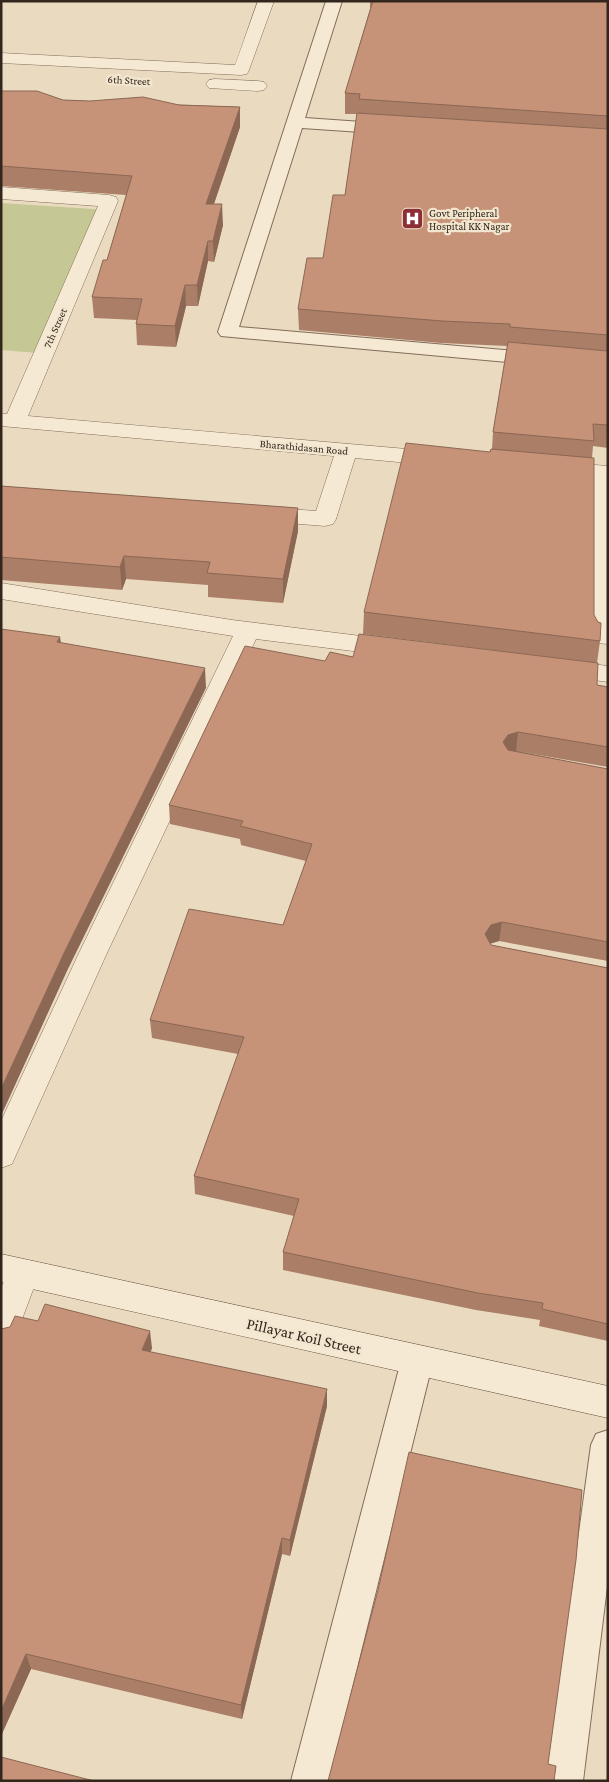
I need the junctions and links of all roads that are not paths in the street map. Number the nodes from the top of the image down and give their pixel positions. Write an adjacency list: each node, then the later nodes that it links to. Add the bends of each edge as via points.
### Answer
1 (266, 1): 3 (street, via 241,70)
2 (334, 1): 6 (lane)
3 (1, 58)
4 (1, 73): 5 (street, 6th Street)
5 (258, 86)
6 (294, 122): 7 (lane); 9 (lane, via 228,332)
7 (412, 130)
8 (1, 193): 10 (street, 7th Street, via 109,201)
9 (608, 366)
10 (8, 420): 11 (street, Bharathidasan Road)
11 (346, 451): 12 (street, Bharathidasan Road); 15 (street, via 325,519)
12 (465, 461)
13 (534, 467): 14 (street)
14 (606, 473): 18 (street)
15 (237, 512)
16 (1, 591): 17 (street)
17 (248, 630): 19 (street); 22 (street, via 93,953)
18 (605, 638)
19 (413, 650)
20 (540, 666): 21 (street)
21 (608, 674)
22 (1, 1155)
23 (12, 1271): 24 (street); 25 (street, Pillayar Koil Street)
24 (1, 1332)
25 (417, 1361): 26 (street, Pillayar Koil Street); 28 (lane)
26 (608, 1402)
27 (608, 1445): 29 (lane)
28 (310, 1781)
29 (564, 1781)

